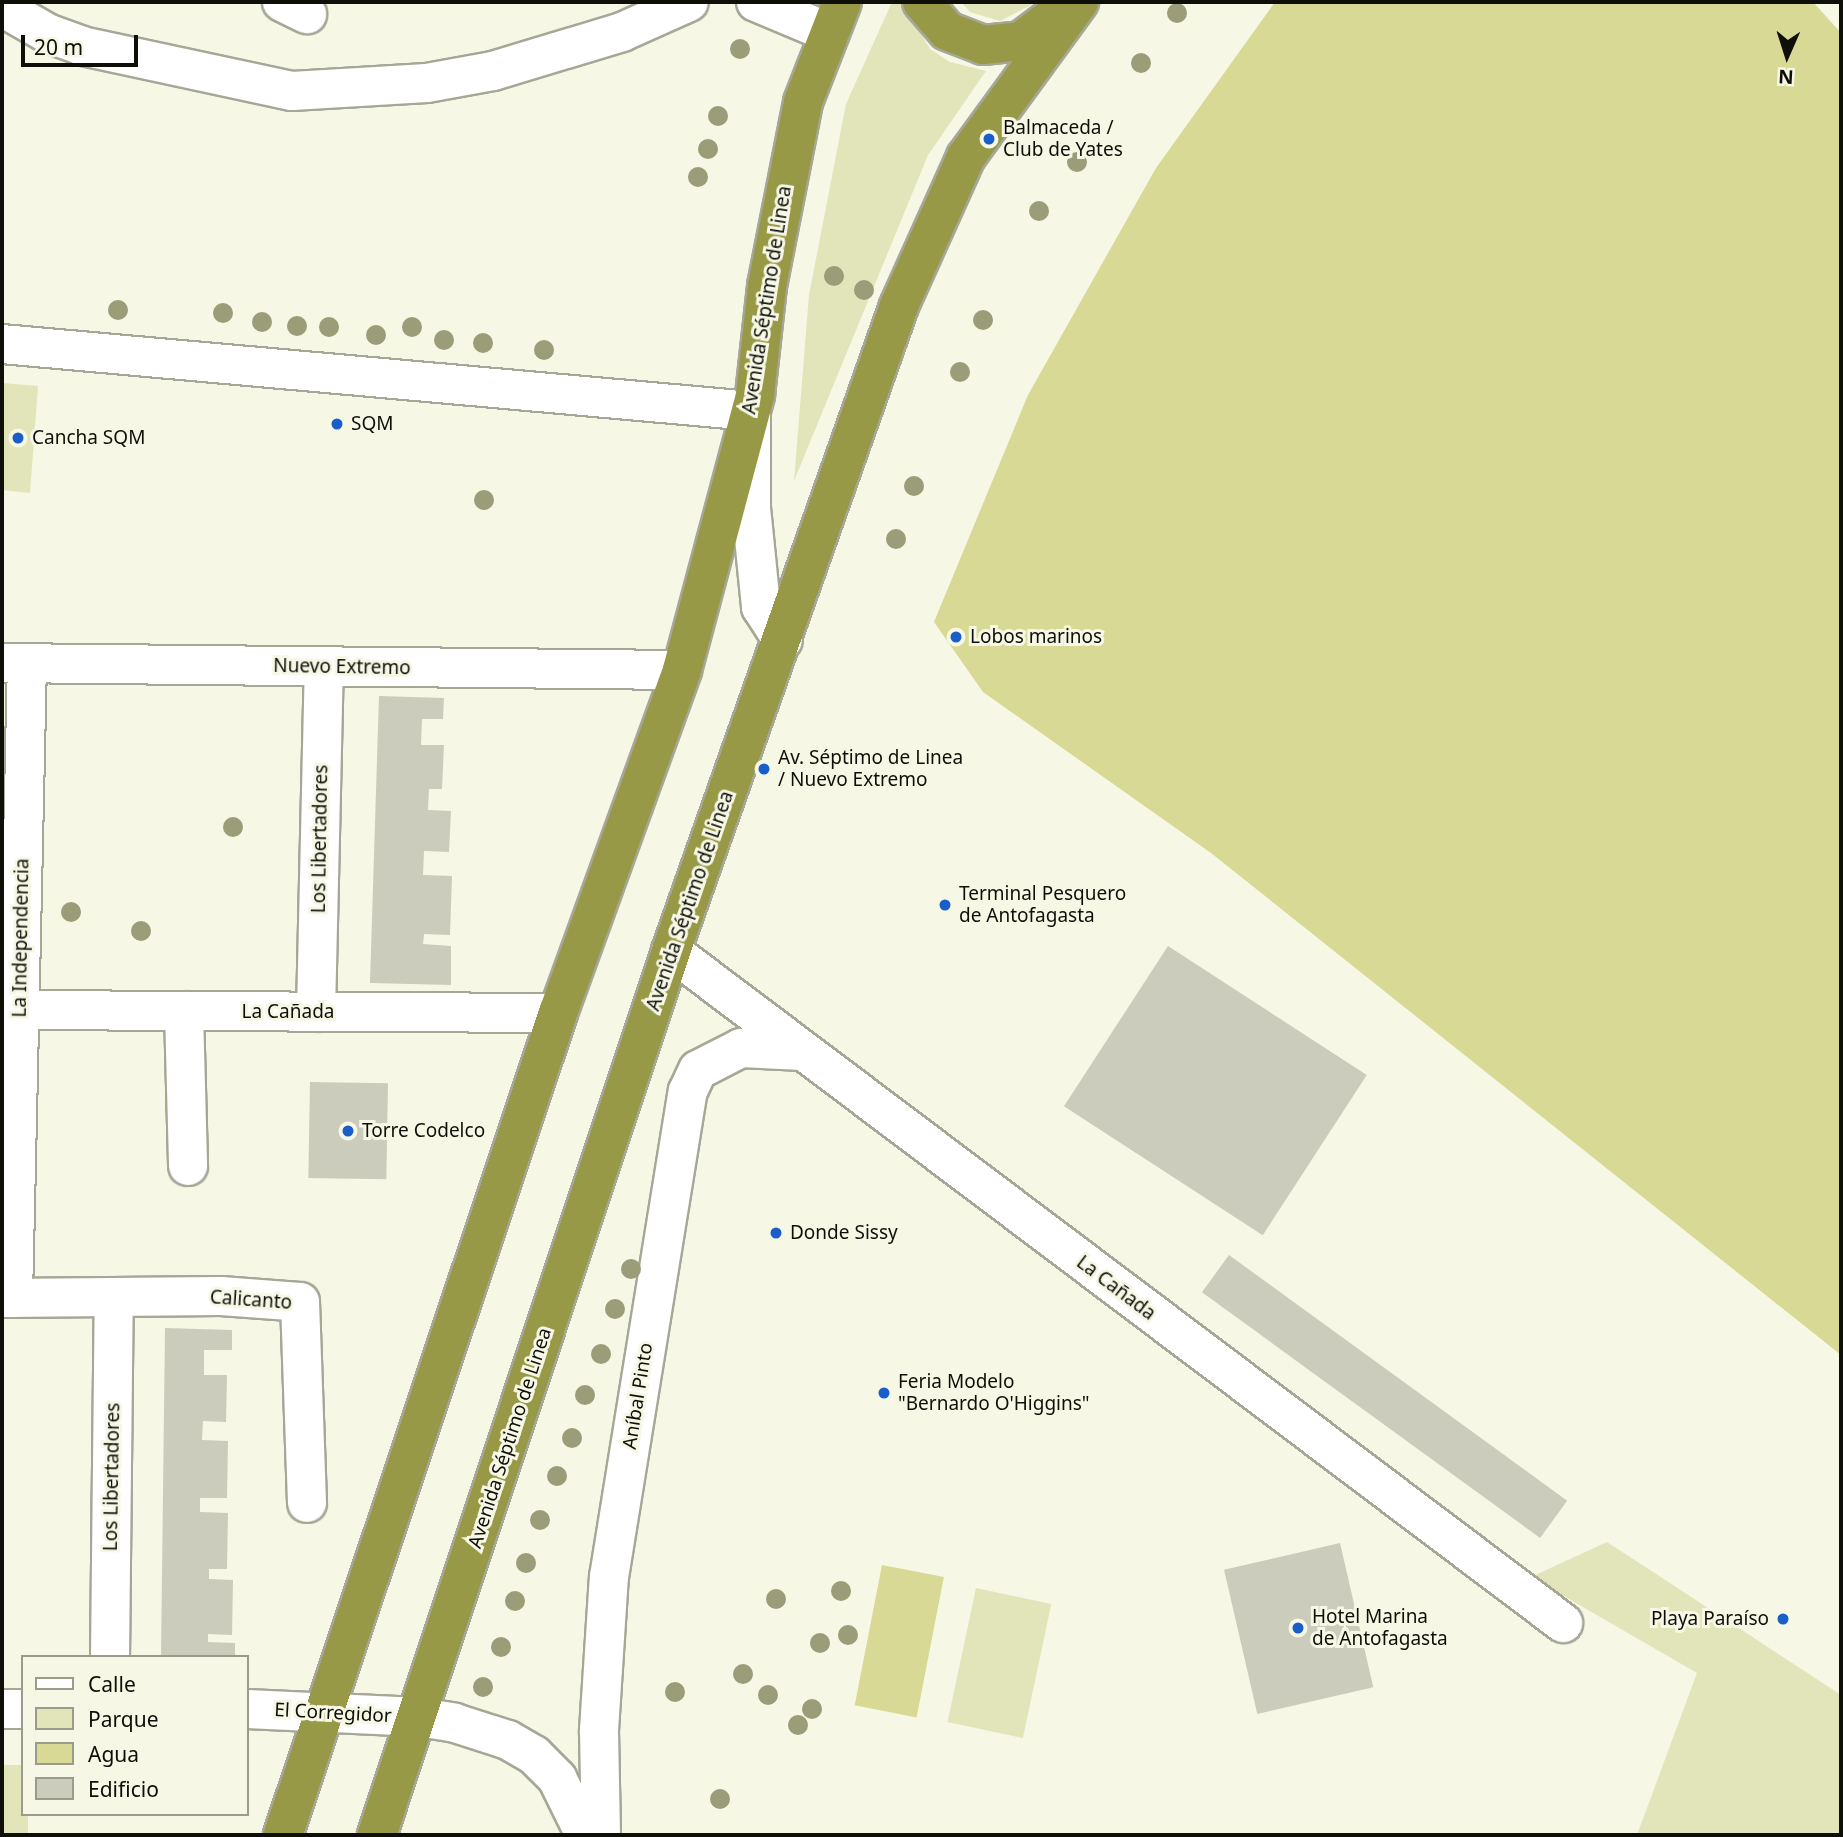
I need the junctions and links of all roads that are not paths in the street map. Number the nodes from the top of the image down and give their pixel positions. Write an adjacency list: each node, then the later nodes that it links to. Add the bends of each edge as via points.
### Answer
1 (689, 2): 5 (street, via 622,32 493,72 427,83 292,91 82,46 47,33)
2 (756, 2): 6 (street)
3 (922, 2): 4 (highway, via 947,31 983,45 1021,41)
4 (1077, 2): 9 (highway, Avenida Séptimo de Linea, via 966,157 899,306)
5 (2, 7)
6 (836, 17): 8 (highway, Avenida Séptimo de Linea, via 803,102 783,194)
7 (2, 344): 8 (street)
8 (751, 411): 9 (street, via 751,508 761,607); 12 (highway, Avenida Séptimo de Linea)
9 (783, 641): 14 (highway, Avenida Séptimo de Linea)
10 (15, 663): 11 (street, Nuevo Extremo); 13 (street, La Independencia)
11 (324, 667): 12 (street, Nuevo Extremo); 17 (street, Los Libertadores)
12 (682, 670): 18 (highway, Avenida Séptimo de Linea)
13 (12, 925): 15 (street, La Independencia)
14 (671, 951): 19 (street, La Cañada); 31 (highway, Avenida Séptimo de Linea)
15 (19, 1010): 16 (street, La Cañada); 20 (street, La Independencia)
16 (184, 1011): 17 (street, La Cañada); 21 (street)
17 (316, 1012): 18 (street, La Cañada)
18 (558, 1013): 30 (highway, Avenida Séptimo de Linea)
19 (802, 1051): 25 (street, La Cañada); 35 (street, Aníbal Pinto, via 741,1048 698,1070 688,1091 609,1577 599,1730)
20 (10, 1068): 23 (street, La Independencia)
21 (188, 1166)
22 (114, 1297): 23 (street, Calicanto); 24 (street, Calicanto, via 221,1296 300,1302); 26 (street, Los Libertadores)
23 (7, 1298)
24 (307, 1503)
25 (1563, 1623)
26 (110, 1655)
27 (2, 1709): 28 (street)
28 (21, 1709)
29 (248, 1709): 30 (street, El Corregidor)
30 (328, 1710): 31 (street, El Corregidor); 32 (highway, Avenida Séptimo de Linea)
31 (419, 1717): 33 (highway, Avenida Séptimo de Linea); 34 (street, via 494,1735 534,1755 557,1779)
32 (283, 1835)
33 (377, 1835)
34 (585, 1835)
35 (601, 1835)

